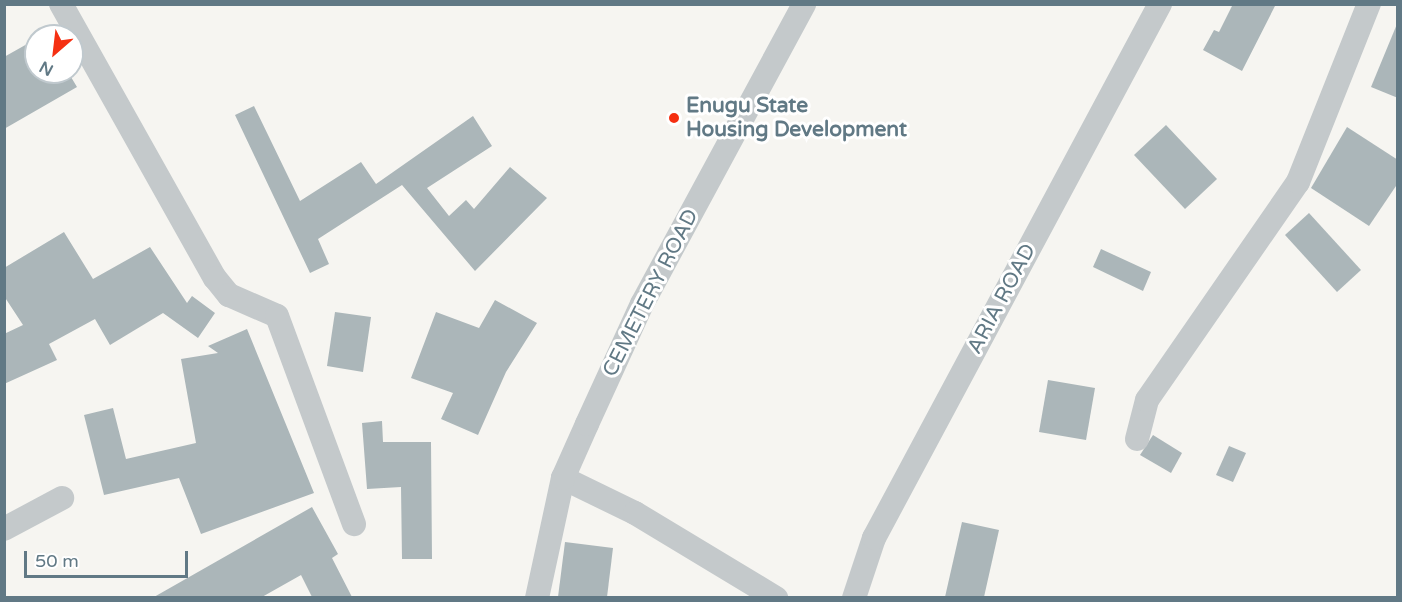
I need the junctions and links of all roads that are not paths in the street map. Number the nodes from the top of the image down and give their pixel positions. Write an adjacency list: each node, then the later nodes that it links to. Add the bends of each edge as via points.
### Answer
1 (61, 4): 8 (street, via 215,278 229,295 277,316)
2 (804, 4): 6 (street, CEMETERY ROAD, via 642,304)
3 (1160, 4): 12 (street, ARIA ROAD, via 874,538)
4 (1369, 4): 5 (street, via 1298,182 1147,400)
5 (1137, 439)
6 (563, 478): 10 (street, CEMETERY ROAD); 11 (street, via 635,513)
7 (62, 498): 9 (street)
8 (354, 524)
9 (4, 529)
10 (537, 597)
11 (776, 597)
12 (854, 597)

